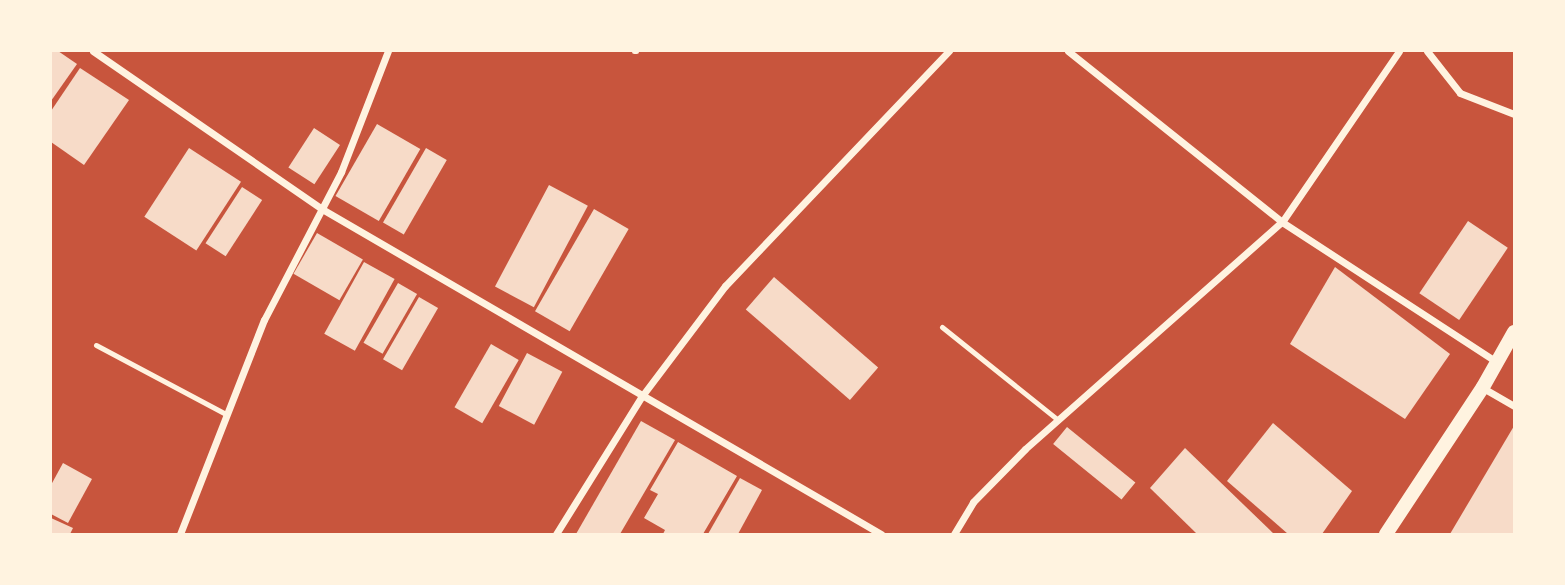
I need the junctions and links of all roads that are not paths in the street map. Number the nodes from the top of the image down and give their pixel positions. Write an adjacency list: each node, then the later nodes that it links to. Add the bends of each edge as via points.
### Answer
1 (93, 51): 8 (street)
2 (388, 51): 8 (street)
3 (949, 51): 15 (street, via 725,286)
4 (1068, 51): 9 (street)
5 (1399, 51): 9 (street)
6 (1427, 51): 7 (street, via 1460,93)
7 (1514, 114)
8 (322, 209): 15 (street); 17 (street, via 264,320)
9 (1282, 222): 13 (street); 18 (street)
10 (942, 327): 18 (lane)
11 (1514, 332): 13 (main road)
12 (96, 345): 17 (lane)
13 (1497, 362): 14 (main road)
14 (1483, 387): 16 (street); 23 (main road)
15 (642, 396): 20 (street); 21 (street)
16 (1514, 406)
17 (226, 414): 19 (street)
18 (1058, 420): 22 (street, via 973,502)
19 (180, 534)
20 (556, 534)
21 (881, 534)
22 (954, 534)
23 (1386, 534)

